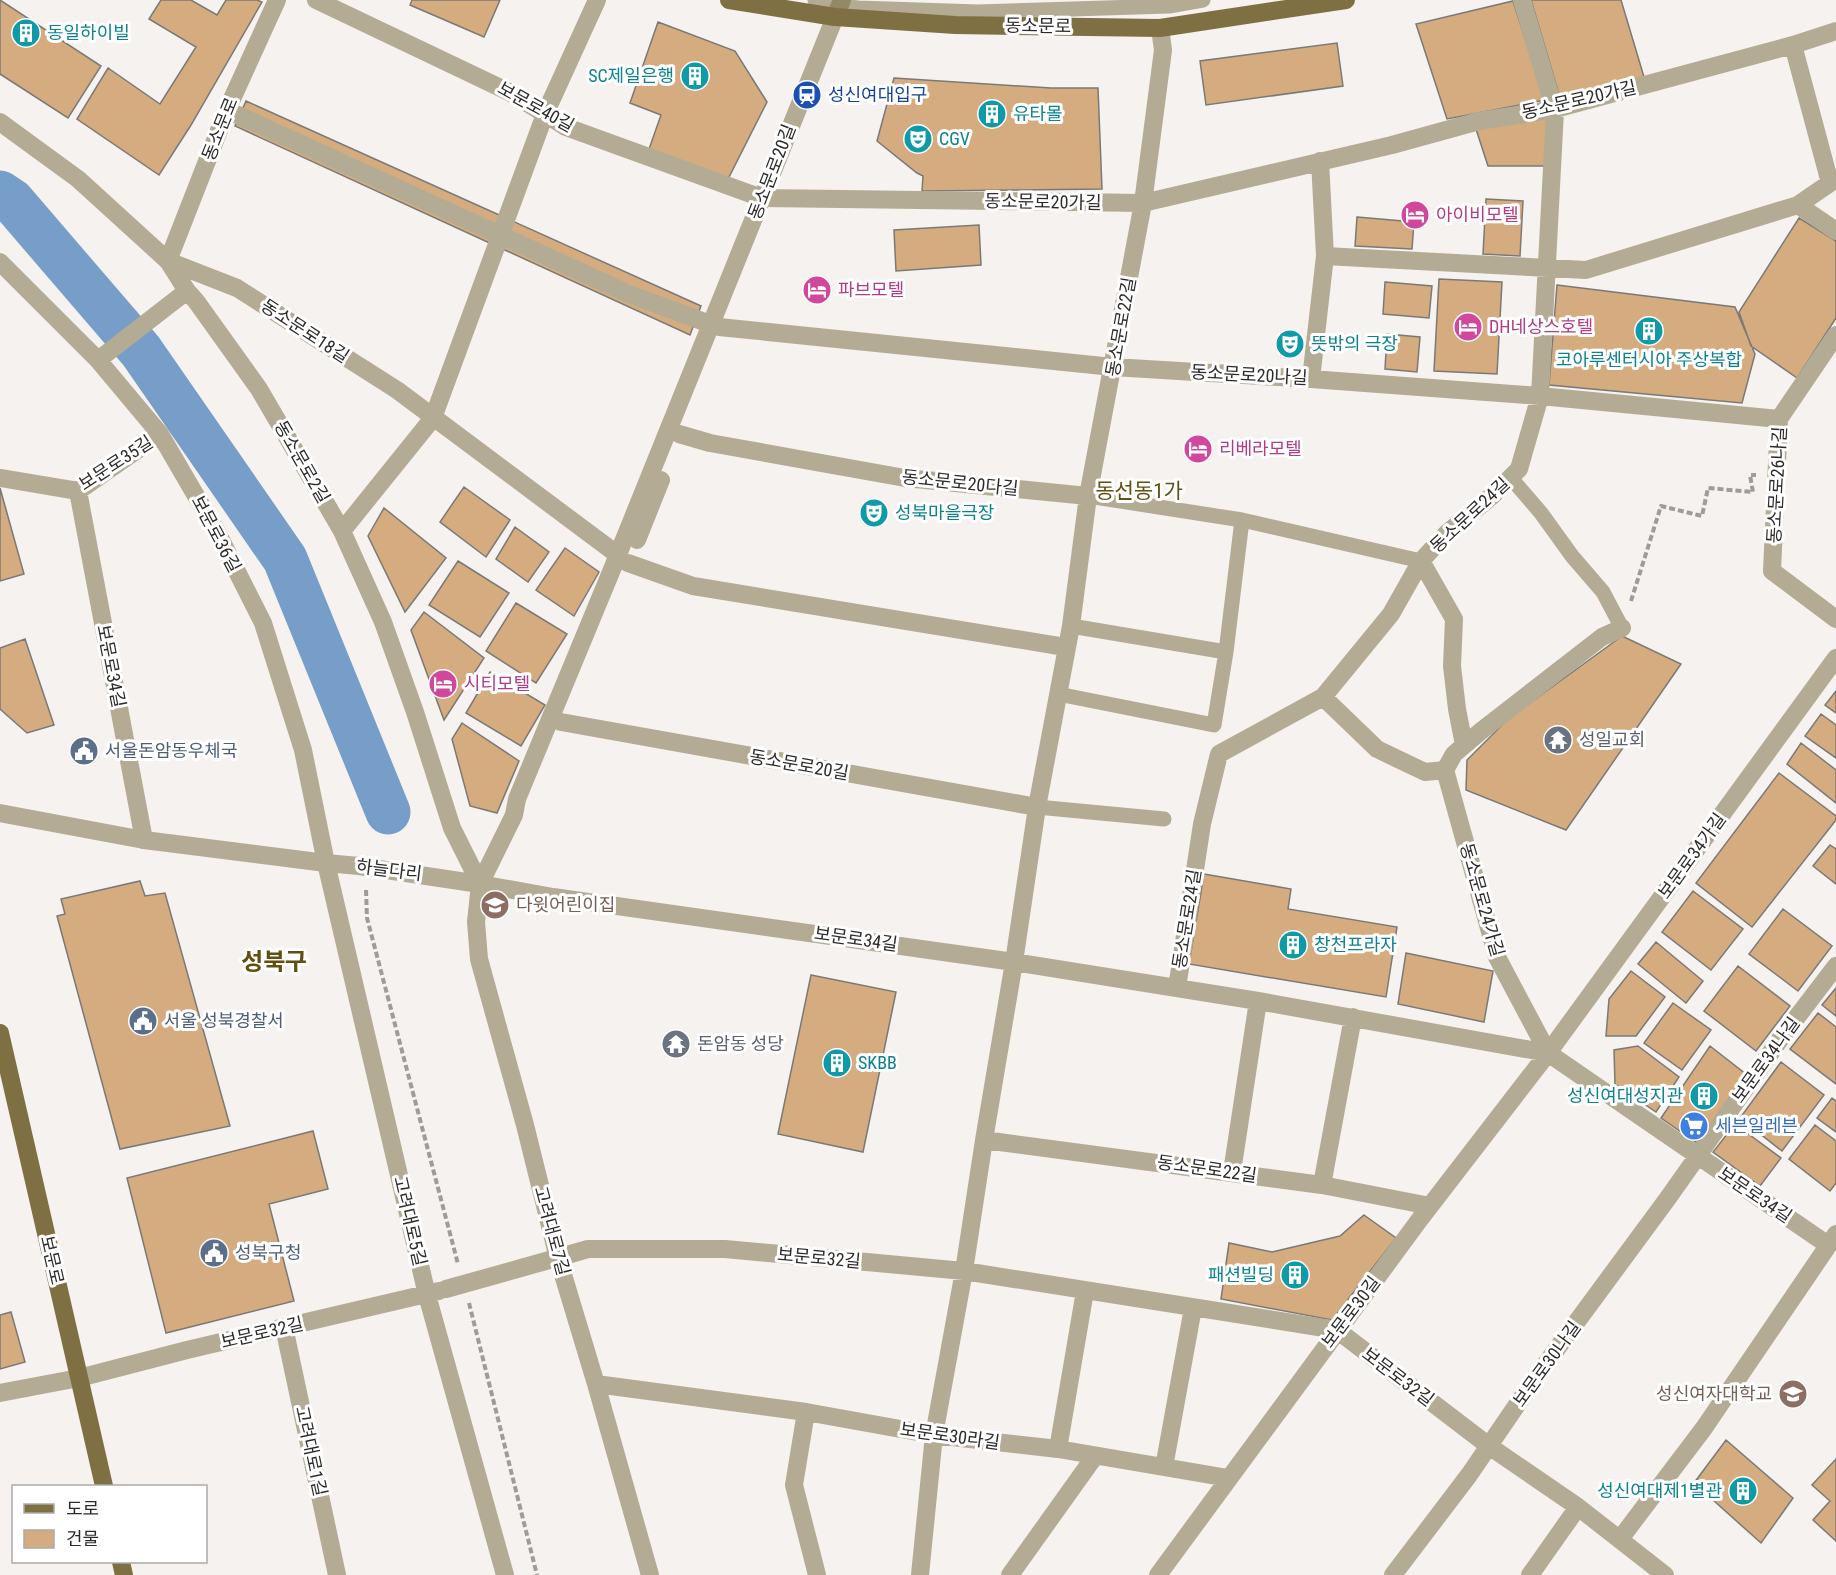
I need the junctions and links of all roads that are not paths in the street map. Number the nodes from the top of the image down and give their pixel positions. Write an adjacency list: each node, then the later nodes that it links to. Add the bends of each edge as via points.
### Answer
1 (277, 0): 14 (street, 동소문로)
2 (316, 0): 15 (street, 보문로40길, via 512,93)
3 (597, 0): 15 (street)
4 (729, 0): 9 (main road, 동소문로)
5 (815, 0): 9 (lane)
6 (1203, 0): 9 (lane, via 1169,6 978,12)
7 (1347, 0): 10 (main road, 동소문로)
8 (1522, 0): 13 (street, 동소문로24길)
9 (839, 8): 10 (main road, 동소문로, via 955,25); 18 (street, 동소문로20길)
10 (1160, 28): 19 (street, 동소문로22길, via 1162,50)
11 (1836, 30): 12 (street, 동소문로20가길)
12 (1793, 45): 13 (street, 동소문로20가길); 20 (street, via 1830,183)
13 (1555, 109): 17 (street, 동소문로20가길, via 1479,121); 26 (street, 동소문로24길)
14 (227, 110): 22 (street); 24 (street, 동소문로)
15 (545, 114): 18 (street, 보문로40길, via 566,127); 22 (street)
16 (0, 122): 24 (street, 동소문로2길, via 78,179)
17 (1320, 161): 19 (street, 동소문로20가길); 23 (street)
18 (762, 198): 19 (street, 동소문로20가길); 28 (street, 동소문로20길)
19 (1143, 203): 31 (street, 동소문로22길)
20 (1798, 205): 21 (street); 26 (street, via 1586,270)
21 (1836, 231)
22 (502, 234): 28 (street, via 629,294); 34 (street)
23 (1325, 256): 26 (street); 32 (street)
24 (168, 261): 27 (street, 동소문로2길); 34 (street, 동소문로18길, via 237,288 397,390)
25 (0, 262): 30 (street, 보문로36길)
26 (1546, 269): 33 (street, 동소문로24길)
27 (187, 291): 30 (street); 43 (street, 동소문로2길, via 259,389)
28 (714, 326): 31 (street, 동소문로20나길); 37 (street, 동소문로20길); 44 (street, 동소문로20길)
29 (1836, 335): 35 (street, 동소문로26나길)
30 (98, 360): 36 (street, 보문로36길)
31 (1113, 367): 32 (street, 동소문로20나길); 41 (street, 동소문로22길)
32 (1311, 379): 33 (street, 동소문로20나길)
33 (1540, 396): 35 (street, 동소문로20나길); 38 (street, 동소문로24길, via 1519,469)
34 (433, 418): 43 (street); 44 (street)
35 (1779, 419): 46 (street, 동소문로26나길, via 1772,571)
36 (160, 434): 40 (street, 보문로35길); 62 (street, 보문로36길, via 217,532 262,623 303,750)
37 (679, 434): 41 (street, 동소문로20다길, via 905,478); 44 (street, 동소문로20길)
38 (1511, 477): 45 (street, 동소문로24길); 48 (lane, via 1603,592)
39 (0, 478): 40 (street, 보문로35길)
40 (78, 491): 61 (street, 보문로34길)
41 (1088, 496): 42 (lane, 동소문로20다길); 47 (street, 동소문로22길)
42 (1242, 520): 45 (lane, 동소문로20다길); 50 (lane)
43 (342, 531): 64 (street, 동소문로2길, via 383,622 452,828)
44 (623, 559): 49 (street, via 693,586); 54 (street, 동소문로20길); 59 (street, 동소문로20길, via 517,799)
45 (1421, 561): 53 (street, 동소문로24길, via 1391,614); 55 (street, via 1454,619 1452,666)
46 (1836, 619)
47 (1071, 626): 49 (street, 동소문로22길); 50 (lane)
48 (1622, 628): 55 (street, via 1602,637)
49 (1065, 647): 52 (street, 동소문로22길)
50 (1226, 652): 52 (lane, via 1214,725)
51 (1836, 658): 71 (street, 보문로34가길)
52 (1058, 694): 57 (street, 동소문로22길)
53 (1323, 697): 56 (street, via 1377,750 1425,772); 67 (street, 동소문로24길, via 1219,754 1202,824)
54 (561, 722): 57 (street, 동소문로20길); 59 (street, 동소문로20길, via 525,805)
55 (1464, 745): 56 (street)
56 (1444, 770): 71 (street, 동소문로24가길, via 1497,957)
57 (1036, 807): 60 (lane); 65 (street, 동소문로22길)
58 (0, 813): 61 (street)
59 (514, 815): 64 (street, 동소문로20길)
60 (1164, 819)
61 (144, 840): 62 (street)
62 (326, 863): 63 (street, 하늘다리); 81 (street, 고려대로5길)
63 (453, 879): 64 (street, 보문로34길)
64 (480, 884): 65 (street, 보문로34길); 78 (street, 고려대로7길, via 476,921 479,959 525,1125)
65 (1014, 962): 67 (street, 보문로34길); 72 (street, 동소문로22길)
66 (1836, 966): 73 (street, 보문로34나길)
67 (1177, 988): 68 (street, 보문로34길)
68 (1258, 1001): 69 (street, 보문로34길); 74 (street)
69 (1353, 1017): 71 (street, 보문로34길); 75 (street)
70 (0, 1033): 85 (main road, 보문로)
71 (1548, 1053): 73 (street, 보문로34길); 76 (street, 보문로30길)
72 (984, 1140): 74 (street, 동소문로22길); 79 (street, 동소문로22길)
73 (1698, 1155): 77 (street, 보문로34길); 90 (street, 보문로30나길)
74 (1232, 1172): 75 (street, 동소문로22길)
75 (1322, 1185): 76 (street, 동소문로22길)
76 (1430, 1206): 84 (street, 보문로30길)
77 (1832, 1239): 97 (street, 보문로34길, via 1704,1428)
78 (556, 1259): 79 (street, 보문로32길, via 588,1249 725,1249); 81 (street, 보문로32길, bridge); 86 (street, 고려대로7길)
79 (964, 1271): 80 (street, 보문로32길); 89 (street, 동소문로22길)
80 (1085, 1291): 82 (street, 보문로32길); 91 (street)
81 (427, 1294): 83 (street, 보문로32길); 101 (street, 고려대로5길)
82 (1193, 1308): 84 (street, 보문로32길); 93 (street)
83 (284, 1327): 85 (street, 보문로32길); 100 (street, 고려대로1길)
84 (1337, 1330): 90 (street, 보문로32길); 94 (street, 보문로30길)
85 (79, 1378): 87 (street, 보문로32길); 95 (main road, 보문로)
86 (596, 1384): 88 (street, 보문로30라길); 102 (street, 고려대로7길)
87 (0, 1393)
88 (806, 1412): 89 (street, 보문로30라길); 103 (street, via 794,1485)
89 (934, 1435): 91 (street, 보문로30라길); 104 (street, 동소문로22길)
90 (1489, 1446): 96 (street, 보문로32길); 98 (street, 보문로30나길)
91 (1058, 1449): 92 (street, 보문로30라길)
92 (1095, 1456): 93 (street, 보문로30라길); 105 (street)
93 (1164, 1467): 94 (street, 보문로30라길)
94 (1228, 1478): 106 (street, 보문로30길)
95 (104, 1485)
96 (1578, 1507): 97 (street, 보문로32길); 107 (street)
97 (1620, 1539): 99 (street, 보문로32길)
98 (1396, 1574)
99 (1661, 1574)
100 (337, 1575)
101 (505, 1575)
102 (650, 1575)
103 (817, 1575)
104 (920, 1575)
105 (1010, 1575)
106 (1158, 1575)
107 (1530, 1575)

